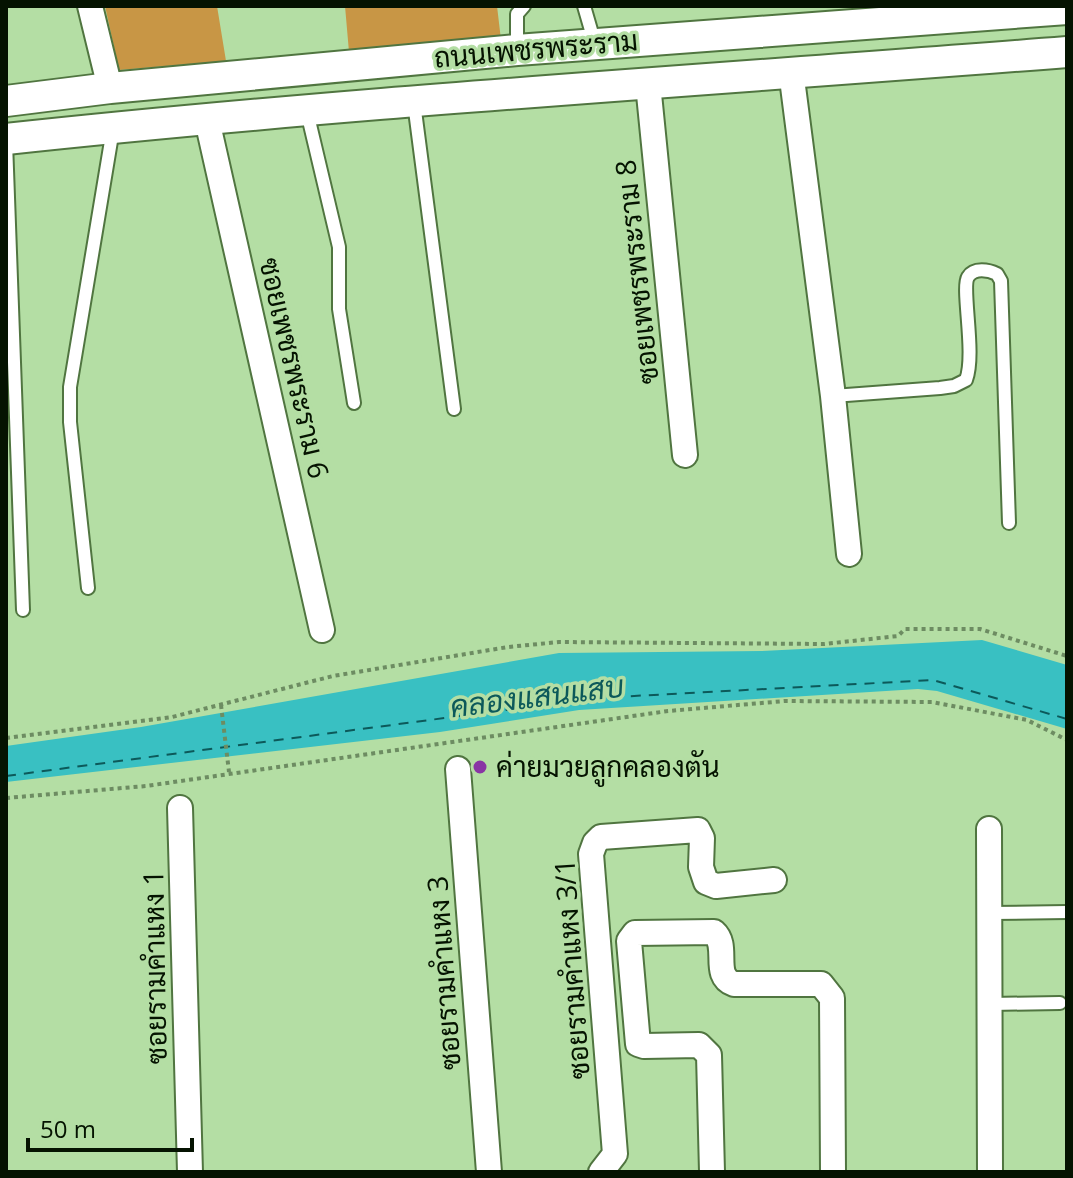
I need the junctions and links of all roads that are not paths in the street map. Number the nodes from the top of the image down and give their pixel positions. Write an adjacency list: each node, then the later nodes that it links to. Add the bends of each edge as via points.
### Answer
1 (90, 6): 13 (street)
2 (524, 6): 8 (lane, via 517,14)
3 (584, 6): 7 (lane)
4 (1067, 9): 5 (street, ถนนเพชรพระราม)
5 (983, 10): 6 (street, ถนนเพชรพระราม)
6 (888, 13): 7 (street, ถนนเพชรพระราม); 10 (street)
7 (595, 44): 8 (street, ถนนเพชรพระราม)
8 (517, 50): 13 (street, ถนนเพชรพระราม)
9 (1067, 52): 10 (street, ถนนเพชรพระราม)
10 (892, 63): 11 (street, ถนนเพชรพระราม)
11 (791, 71): 12 (street, ถนนเพชรพระราม); 20 (street)
12 (648, 84): 15 (street, ถนนเพชรพระราม); 23 (street, ซอยเพชรพระราม 8)
13 (110, 88): 14 (street, ถนนเพชรพระราม)
14 (6, 101)
15 (414, 103): 16 (street, ถนนเพชรพระราม); 22 (lane)
16 (307, 112): 17 (street, ถนนเพชรพระราม); 21 (lane, via 339,247 339,309)
17 (207, 120): 18 (street, ถนนเพชรพระราม); 28 (street, ซอยเพชรพระราม 6)
18 (113, 129): 19 (street, ถนนเพชรพระราม); 26 (lane, via 70,387)
19 (6, 141): 27 (lane)
20 (833, 396): 24 (lane, via 940,388 966,380 971,345 966,282 981,270 997,274 1004,327); 25 (street)
21 (354, 403)
22 (454, 409)
23 (685, 455)
24 (1009, 523)
25 (849, 554)
26 (88, 588)
27 (23, 610)
28 (322, 630)
29 (458, 769): 38 (street, ซอยรามคำแหง 3)
30 (180, 808): 37 (street, ซอยรามคำแหง 1)
31 (989, 829): 34 (street)
32 (774, 880): 39 (street, ซอยรามคำแหง 3/1, via 716,886 706,882 698,830 601,837 595,843 591,854 615,1154)
33 (1067, 912): 34 (lane)
34 (989, 913): 36 (street)
35 (1060, 1003): 36 (lane)
36 (990, 1004): 42 (street)
37 (190, 1172)
38 (489, 1172)
39 (601, 1172)
40 (712, 1172): 41 (street, via 709,1055 699,1045 638,1044 629,941 635,933 714,932 721,940 727,981 821,984 827,990 832,998)
41 (833, 1172)
42 (990, 1172)

